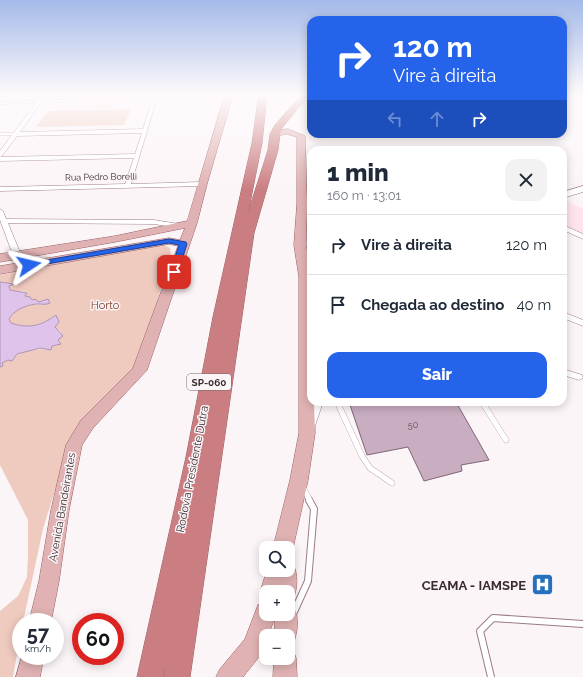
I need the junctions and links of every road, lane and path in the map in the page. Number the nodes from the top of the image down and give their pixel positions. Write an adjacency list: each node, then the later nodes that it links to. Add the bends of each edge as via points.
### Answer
1 (21, 127): 9 (street)
2 (146, 127): 7 (street)
3 (220, 127): 14 (main road, Avenida Bandeirantes)
4 (258, 127): 50 (highway, Rodovia Presidente Dutra / SP-060, via 196,457)
5 (267, 127): 24 (highway, Rodovia Presidente Dutra / SP-060)
6 (278, 127): 10 (highway)
7 (145, 131): 9 (street); 12 (street)
8 (0, 134): 9 (lane)
9 (16, 134): 11 (street)
10 (275, 134): 24 (highway, via 273,150); 38 (main road, via 288,131 301,136 300,245 305,277)
11 (0, 155)
12 (138, 156): 13 (street); 15 (street)
13 (0, 159)
14 (202, 184): 15 (street, Rua Pedro Borelli); 21 (main road, Avenida Bandeirantes)
15 (128, 185): 16 (street, Rua Pedro Borelli)
16 (0, 189)
17 (583, 189): 18 (main road)
18 (567, 194)
19 (0, 212): 20 (street)
20 (4, 222): 22 (street, via 154,222); 28 (street)
21 (192, 223): 22 (main road); 27 (main road, Avenida Bandeirantes)
22 (179, 226): 26 (main road)
23 (567, 229): 25 (street)
24 (249, 232): 51 (highway, Rodovia Presidente Dutra / SP-060)
25 (583, 237)
26 (116, 244): 27 (main road, via 169,241); 28 (main road); 30 (main road)
27 (183, 244): 43 (main road, Avenida Bandeirantes, via 140,370 87,424 74,445)
28 (17, 255): 29 (main road)
29 (0, 258)
30 (0, 270)
31 (567, 317): 32 (street)
32 (583, 323)
33 (567, 373): 34 (street)
34 (579, 377)
35 (315, 406): 38 (main road)
36 (339, 406): 41 (lane, via 370,468)
37 (485, 406): 39 (lane)
38 (307, 433): 40 (main road)
39 (506, 440)
40 (299, 480): 42 (main road); 46 (lane, via 314,509 312,543 308,581)
41 (392, 483)
42 (286, 541)
43 (42, 613)
44 (263, 621): 52 (main road, via 253,646)
45 (583, 624): 54 (lane, via 493,618 480,631)
46 (286, 627)
47 (30, 665): 49 (main road)
48 (285, 665): 53 (main road)
49 (28, 677)
50 (150, 677)
51 (177, 677)
52 (228, 677)
53 (285, 677)
54 (490, 677)

